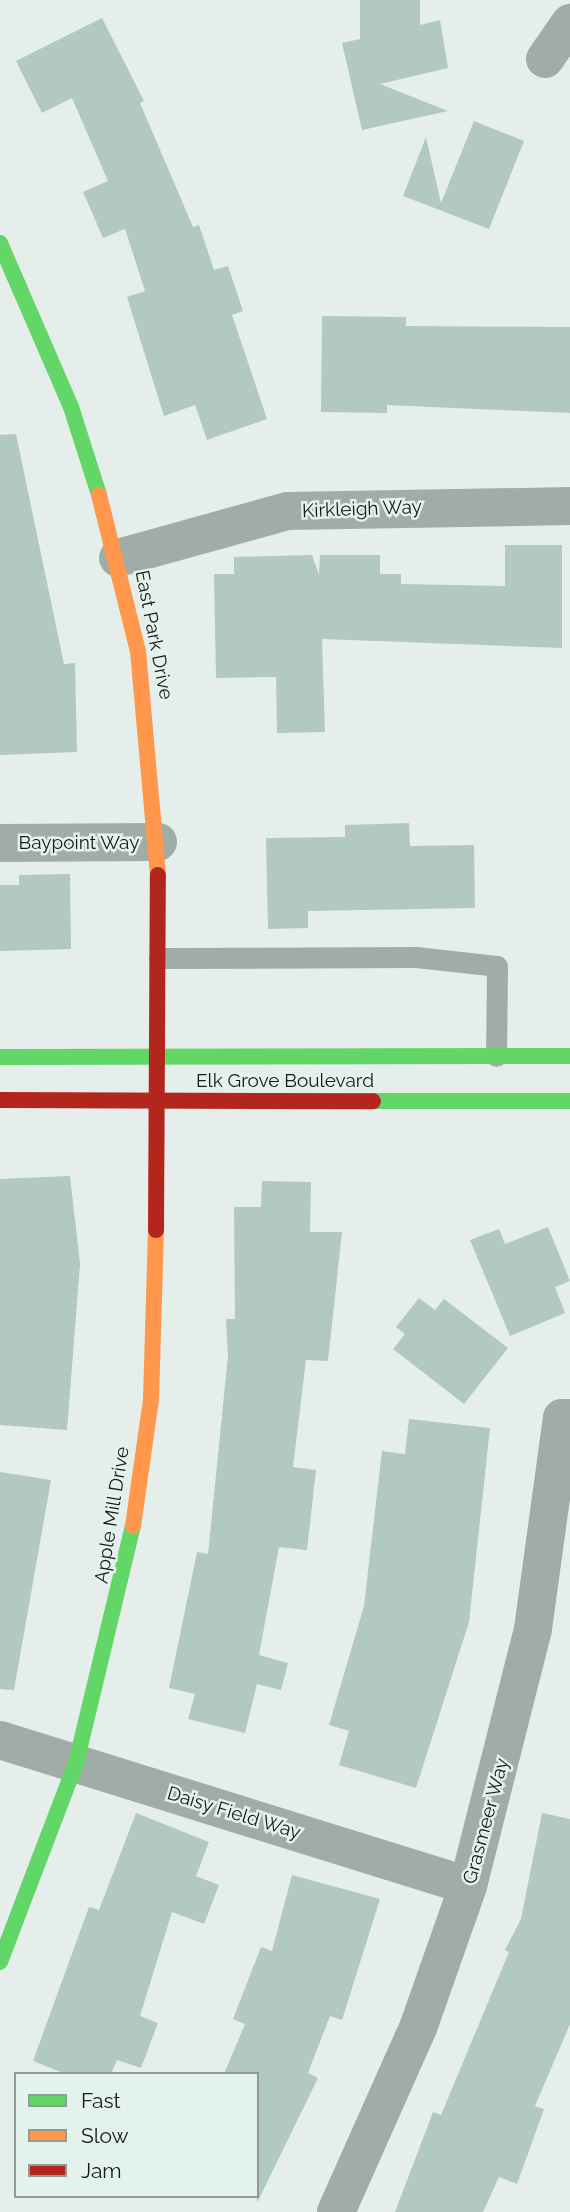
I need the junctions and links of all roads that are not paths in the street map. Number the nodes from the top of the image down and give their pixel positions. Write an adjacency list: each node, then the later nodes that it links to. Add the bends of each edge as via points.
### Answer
1 (570, 23): 2 (street)
2 (545, 59)
3 (0, 243): 5 (street, East Park Drive, via 71,407)
4 (570, 506): 5 (street, Kirkleigh Way, via 288,511)
5 (118, 558): 6 (street, East Park Drive, via 149,720)
6 (158, 842): 7 (street, Baypoint Way); 8 (street, East Park Drive)
7 (0, 843)
8 (159, 958): 9 (street, East Park Drive); 10 (lane, via 416,957 497,966)
9 (159, 1056): 10 (street, Elk Grove Boulevard); 12 (street, Elk Grove Boulevard); 14 (street, Apple Mill Drive)
10 (496, 1056): 11 (street, Elk Grove Boulevard)
11 (570, 1056)
12 (0, 1057)
13 (0, 1100): 14 (street, Elk Grove Boulevard)
14 (160, 1100): 15 (street, Elk Grove Boulevard); 18 (street, Apple Mill Drive, via 151,1399 113,1629)
15 (570, 1101)
16 (570, 1418): 19 (street, Grasmeer Way, via 562,1418 533,1629)
17 (0, 1740): 18 (street, Daisy Field Way)
18 (76, 1763): 19 (street, Daisy Field Way); 20 (street, Apple Mill Drive)
19 (468, 1886): 21 (street, Grasmeer Way, via 418,2028)
20 (0, 1962)
21 (336, 2212)

